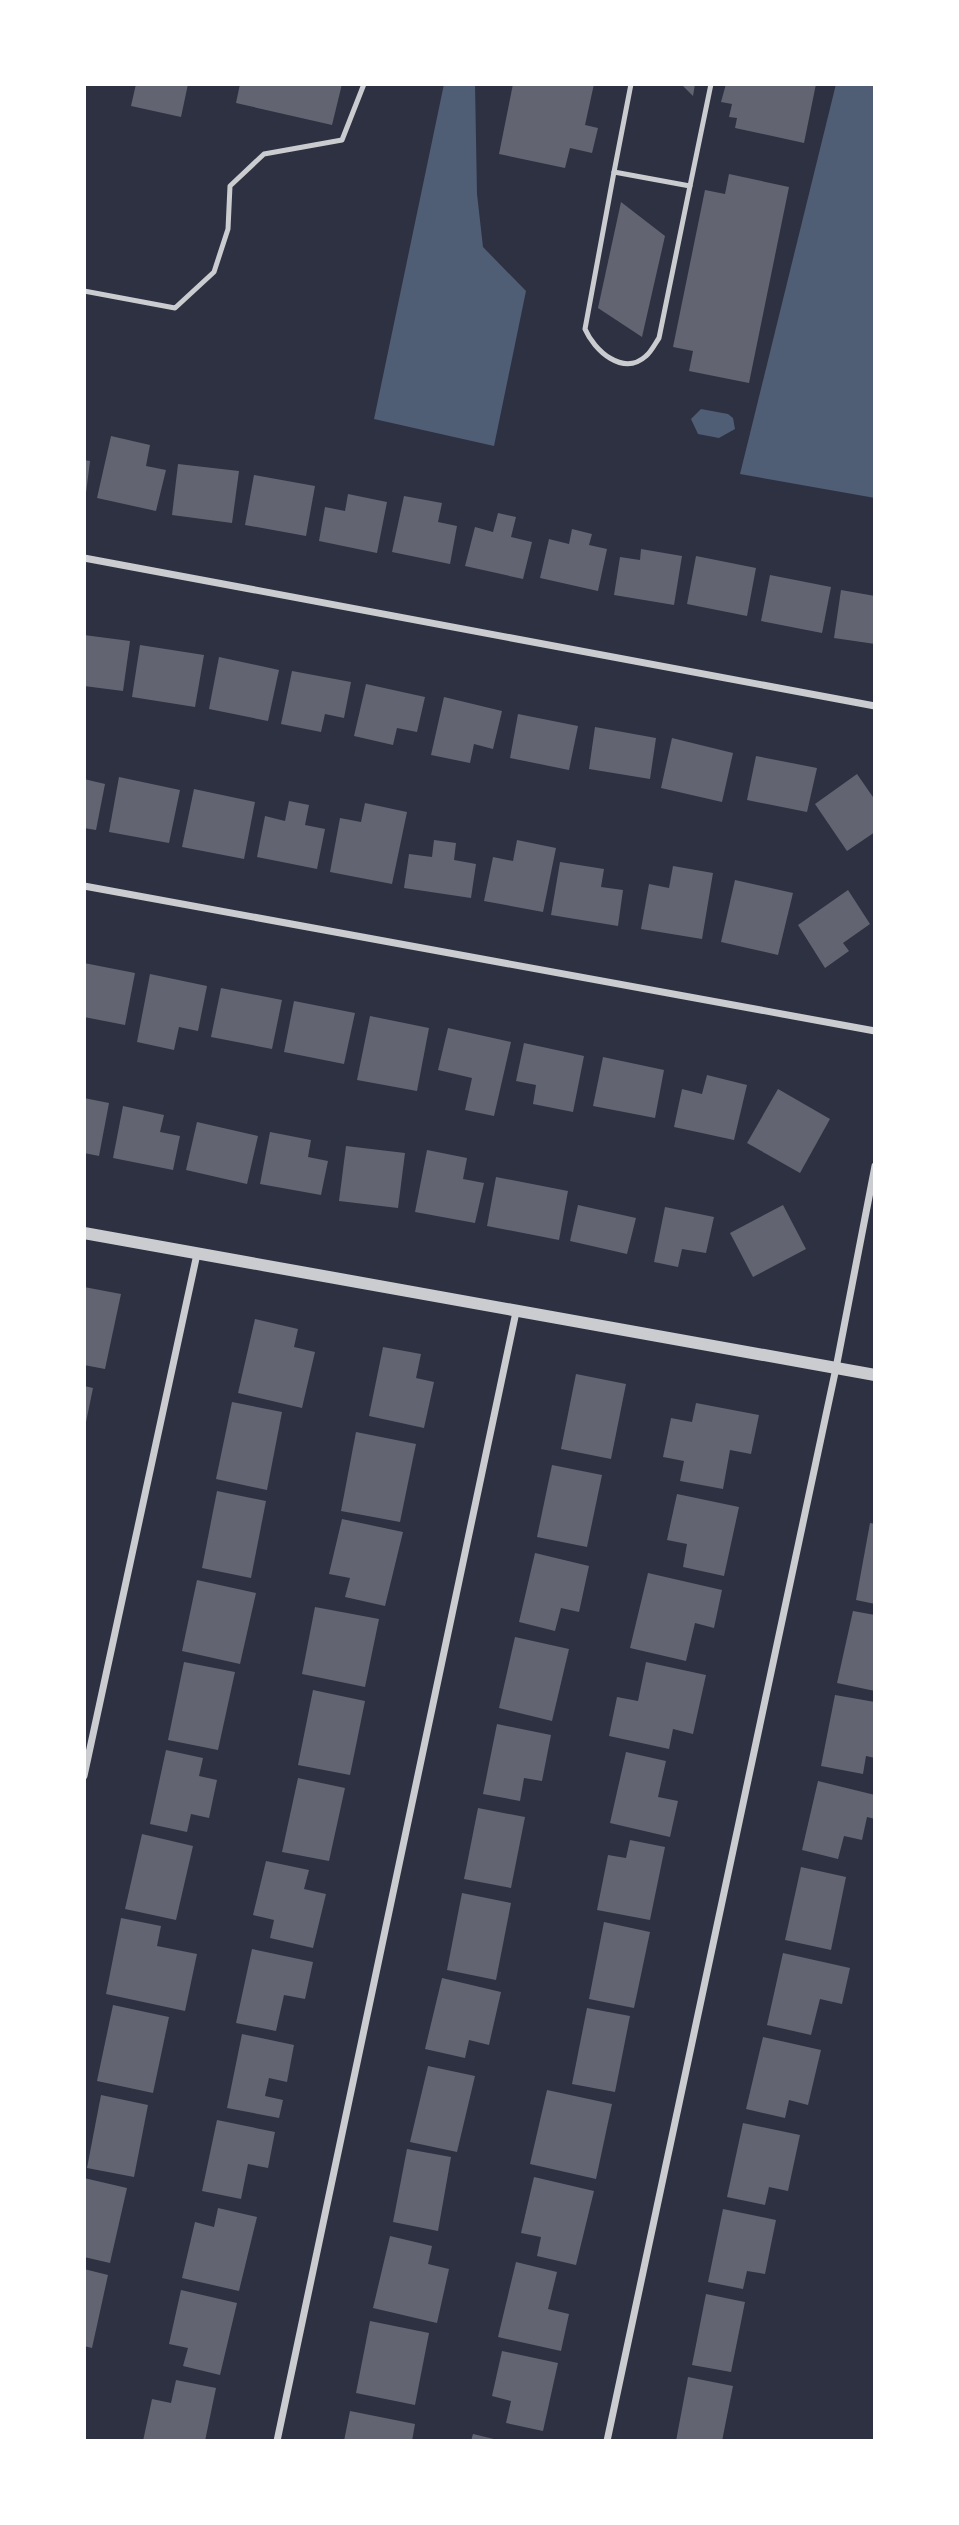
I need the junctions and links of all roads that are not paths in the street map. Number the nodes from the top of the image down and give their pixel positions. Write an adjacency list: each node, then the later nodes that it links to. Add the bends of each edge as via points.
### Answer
1 (364, 84): 6 (lane, via 342,140 264,154 230,186 228,229 214,272 175,308)
2 (631, 84): 4 (lane)
3 (711, 84): 5 (lane)
4 (614, 172): 5 (lane); 5 (lane, via 585,329 592,345 609,359 629,363 645,358 659,338)
5 (690, 186)
6 (84, 291)
7 (84, 558): 8 (street)
8 (875, 706)
9 (84, 886): 10 (street)
10 (875, 1031)
11 (875, 1166): 15 (street)
12 (84, 1233): 13 (street)
13 (197, 1254): 14 (street); 17 (street)
14 (516, 1312): 15 (street); 18 (street)
15 (836, 1368): 16 (street); 19 (street)
16 (875, 1375)
17 (84, 1776)
18 (277, 2441)
19 (607, 2441)

